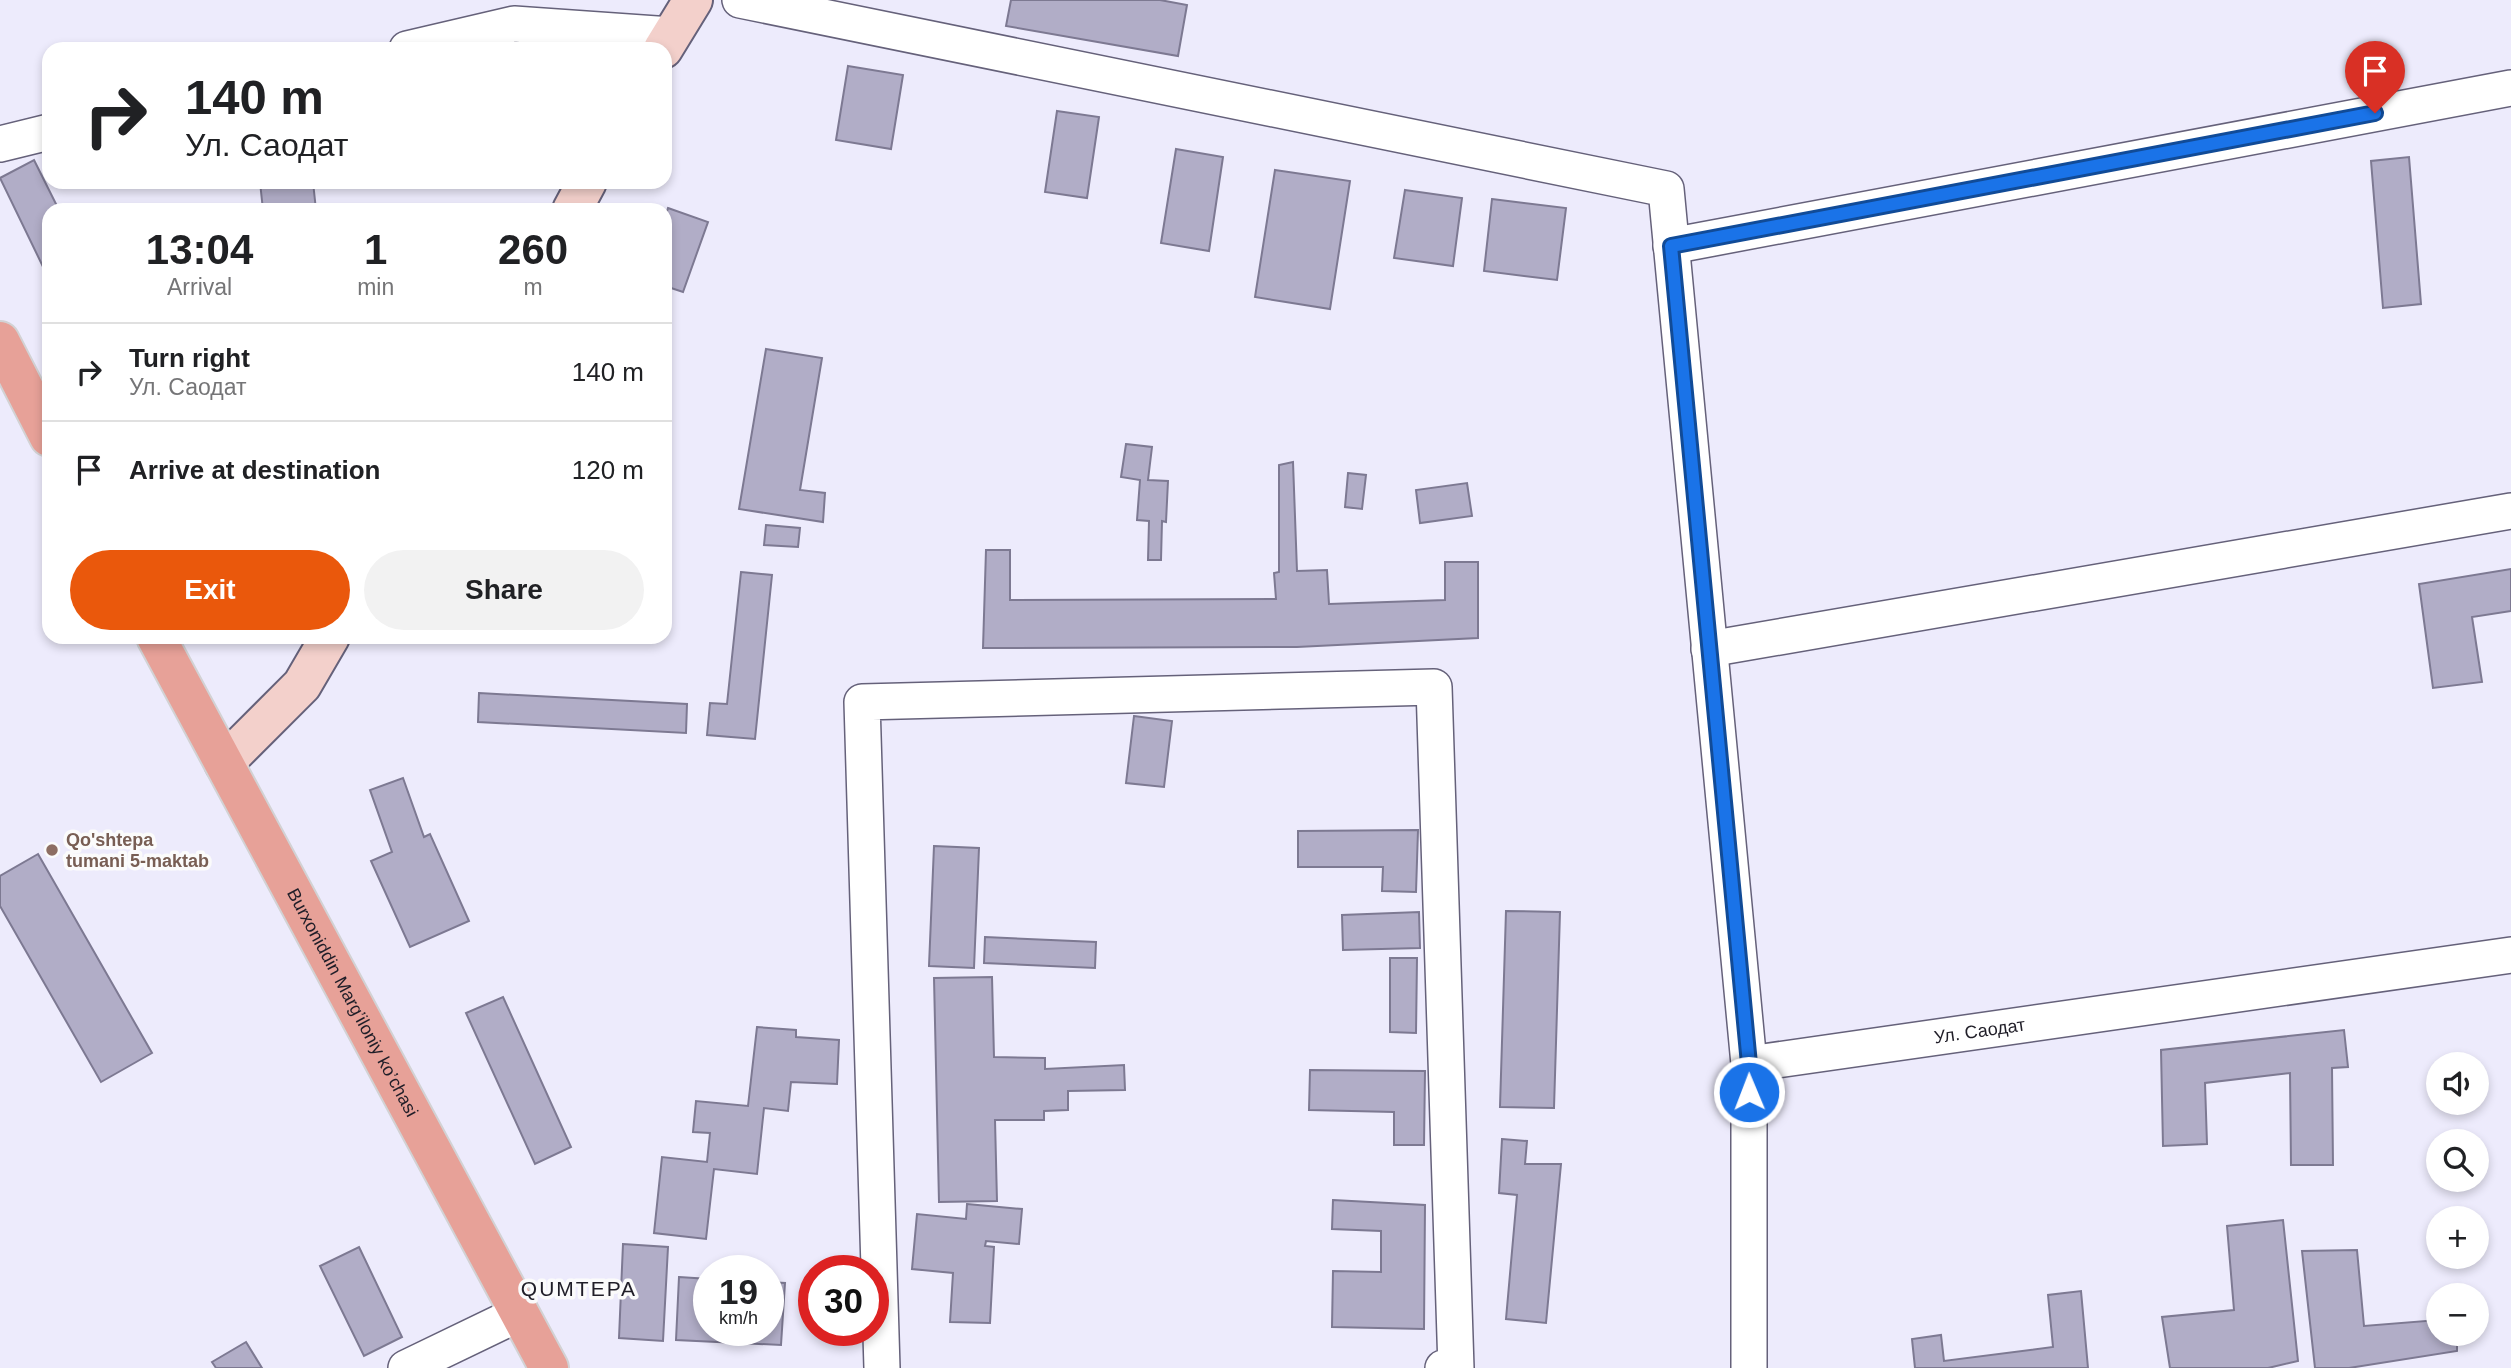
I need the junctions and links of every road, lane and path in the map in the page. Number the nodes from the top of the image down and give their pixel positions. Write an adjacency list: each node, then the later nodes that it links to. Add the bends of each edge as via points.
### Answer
1 (693, 0): 4 (street)
2 (740, 0): 8 (street, via 1666,189)
3 (437, 42): 4 (street, via 514,24)
4 (667, 42)
5 (2511, 88): 8 (street)
6 (42, 134): 7 (street)
7 (0, 144)
8 (1671, 246): 14 (street)
9 (0, 341): 10 (main road)
10 (42, 423)
11 (2511, 511): 14 (street)
12 (160, 644): 15 (main road, Burxoniddin Marg’iloniy ko’chasi)
13 (326, 644): 15 (street, via 302,685)
14 (1709, 649): 17 (street)
15 (223, 763): 18 (main road, Burxoniddin Marg’iloniy ko’chasi)
16 (2511, 955): 17 (street, Ул. Саодат)
17 (1749, 1064): 23 (street)
18 (520, 1313): 19 (street); 20 (main road, Burxoniddin Marg’iloniy ko’chasi)
19 (406, 1368)
20 (549, 1368)
21 (882, 1368): 22 (street, via 862,702 1434,687 1456,1368)
22 (1443, 1368)
23 (1749, 1368)

